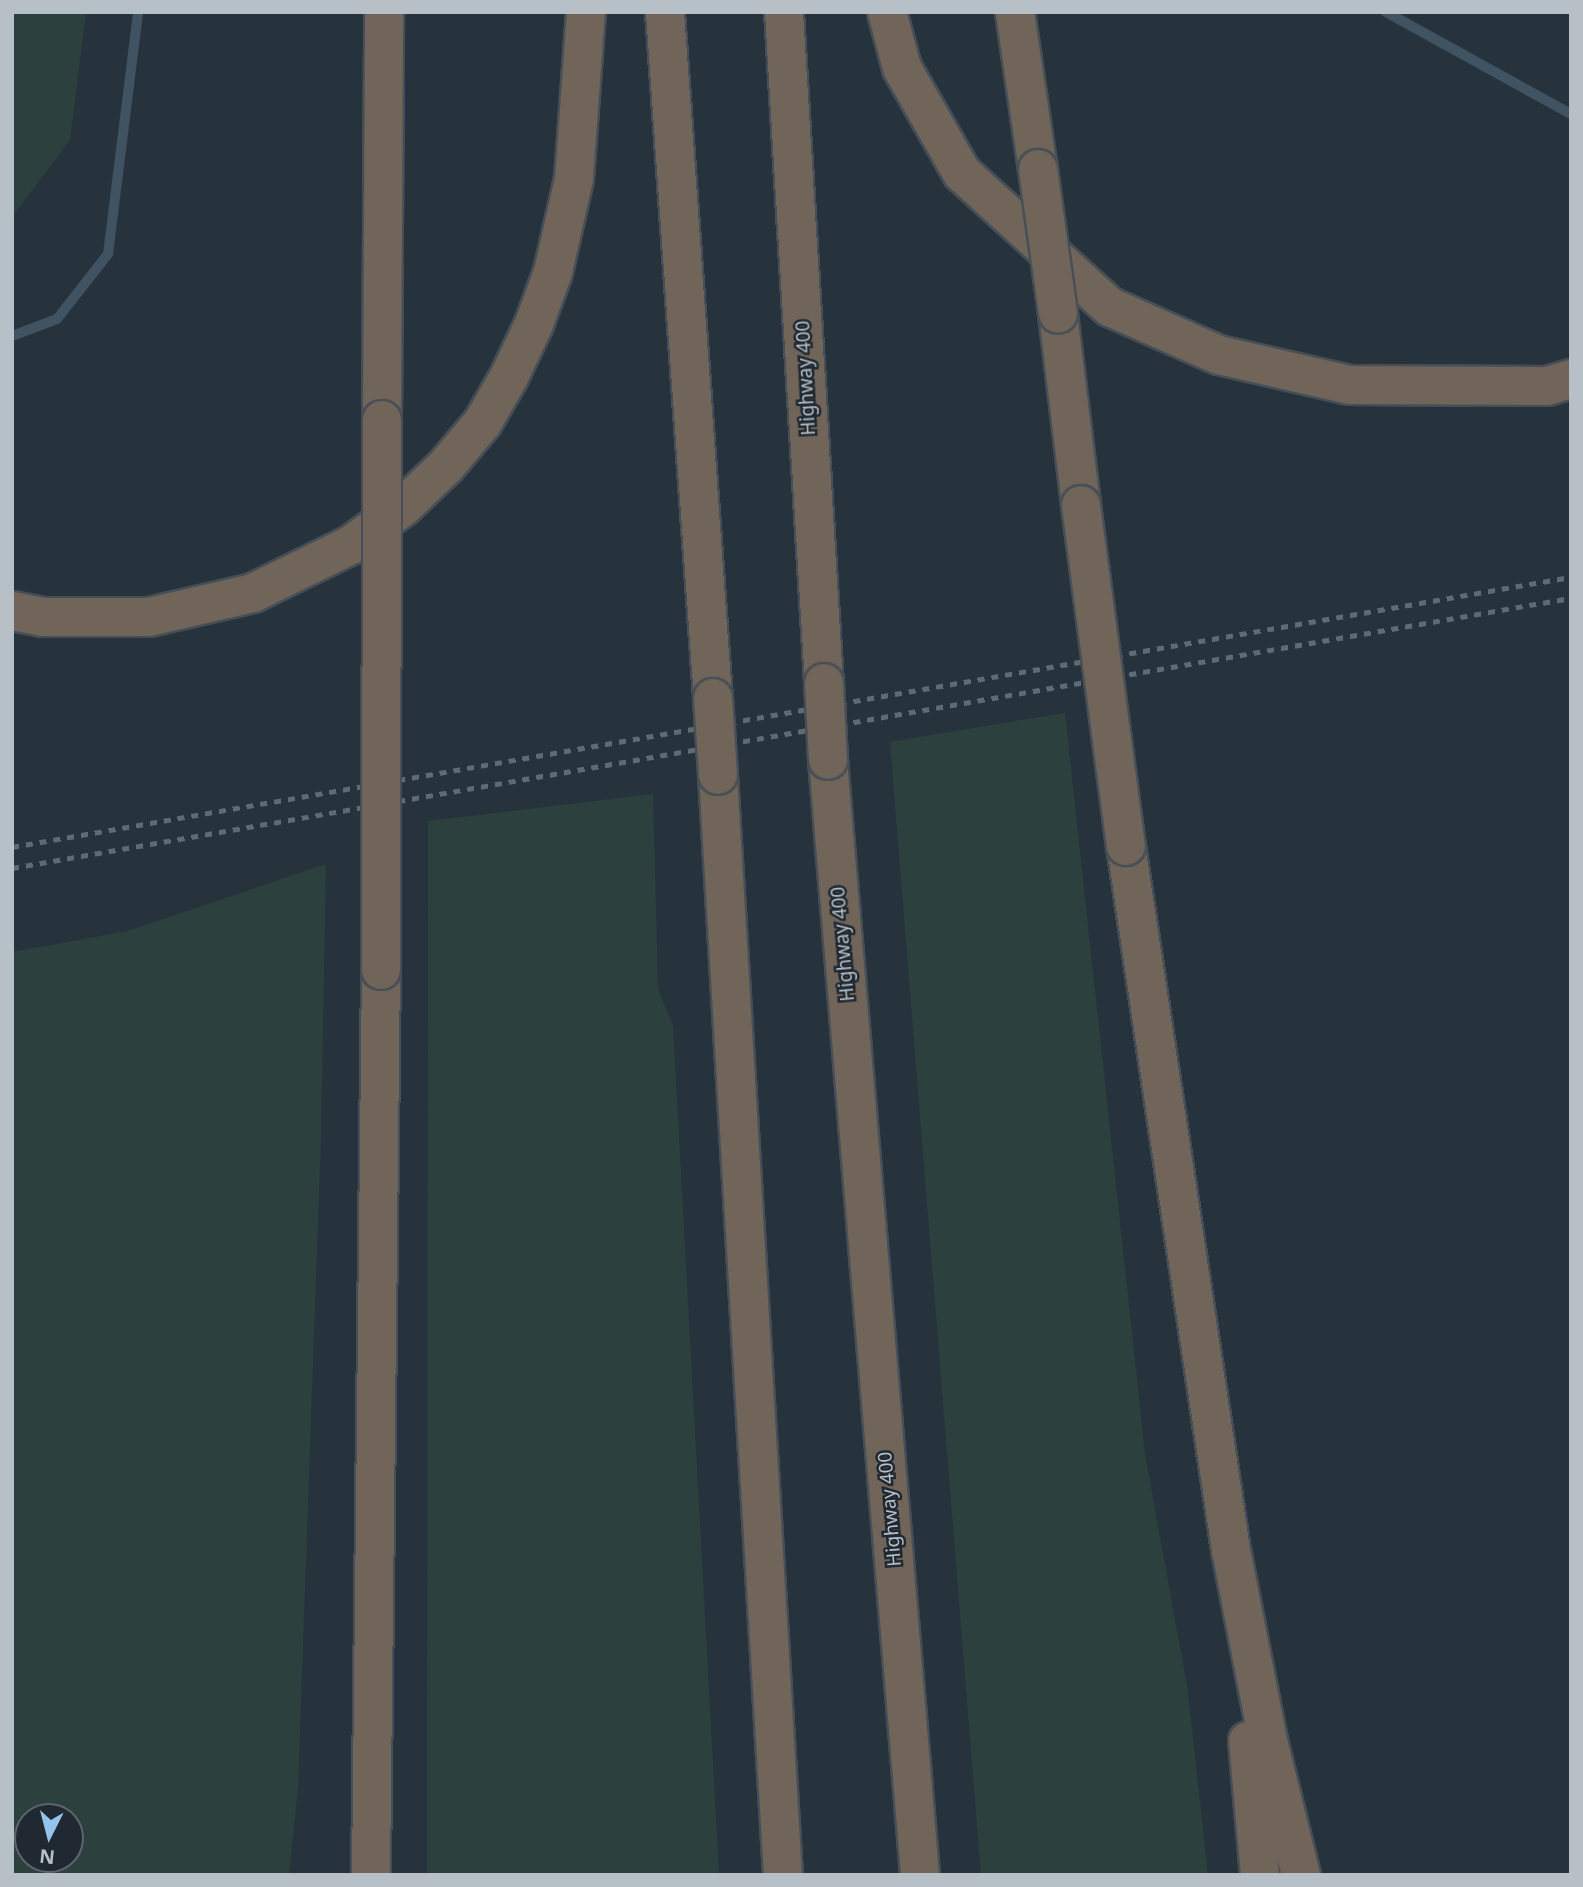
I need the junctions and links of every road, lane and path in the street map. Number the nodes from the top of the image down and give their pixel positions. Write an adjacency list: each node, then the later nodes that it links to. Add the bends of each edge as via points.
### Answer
1 (384, 12): 10 (highway, bridge, via 380,1263)
2 (586, 12): 8 (highway, via 574,179 553,272 509,377 483,422 446,466 404,506 351,545 253,593 149,617 42,617)
3 (665, 12): 13 (highway, bridge, via 718,775)
4 (784, 12): 14 (highway, Highway 400, bridge, via 828,760)
5 (887, 12): 7 (highway, via 902,68 962,173 1110,307 1219,355 1350,385 1547,386)
6 (1015, 12): 9 (highway, bridge, via 1126,846)
7 (1571, 379)
8 (12, 611)
9 (1231, 1550): 15 (highway); 16 (highway, via 1269,1745)
10 (369, 1812): 11 (highway); 12 (highway)
11 (361, 1875)
12 (371, 1875)
13 (783, 1875)
14 (920, 1875)
15 (1260, 1875)
16 (1301, 1875)

